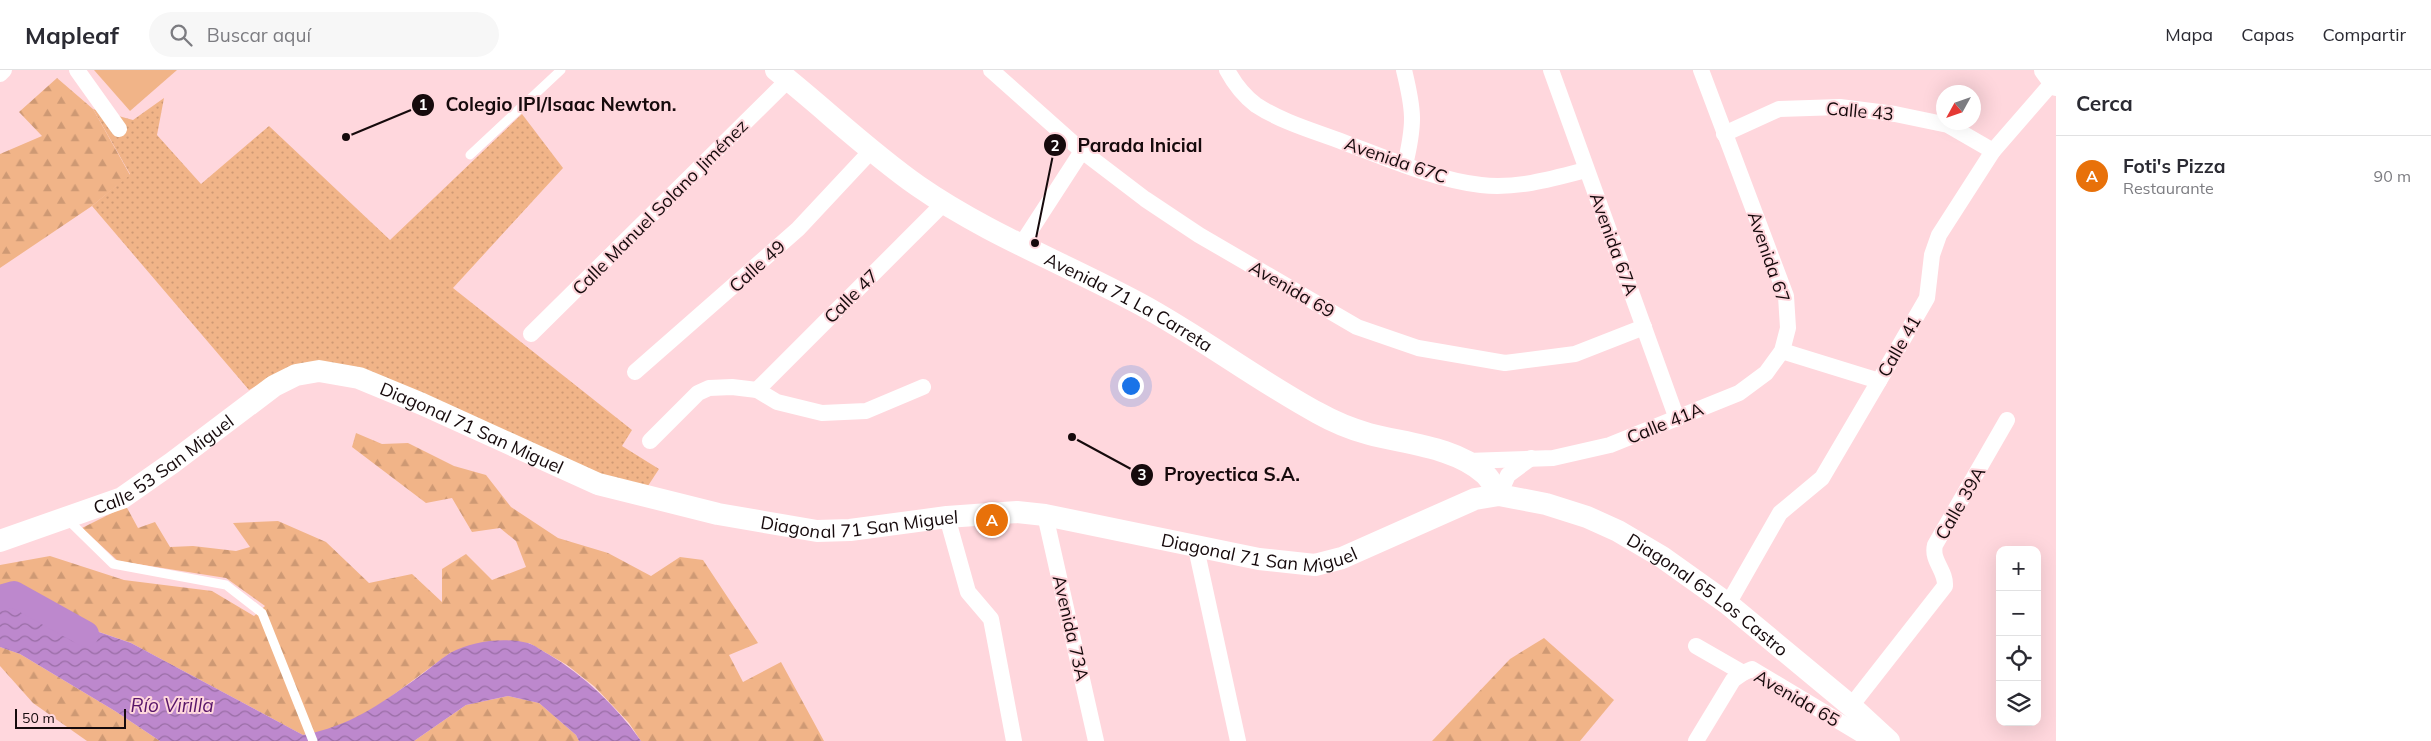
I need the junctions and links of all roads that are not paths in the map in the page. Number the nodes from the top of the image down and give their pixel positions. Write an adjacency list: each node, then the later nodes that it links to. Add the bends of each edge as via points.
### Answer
1 (4, 70): 9 (street)
2 (77, 70): 12 (street)
3 (562, 70): 17 (lane)
4 (991, 70): 15 (street, Avenida 69)
5 (1227, 70): 18 (street, Avenida 67C, via 1234,83 1255,104 1281,118)
6 (1404, 70): 18 (street, via 1413,108 1413,133)
7 (1551, 70): 19 (street, Avenida 67A)
8 (1701, 70): 13 (street, Avenida 67)
9 (0, 74)
10 (782, 75): 14 (main road, Avenida 71 La Carreta); 23 (street, Calle Manuel Solano Jiménez)
11 (2051, 79): 16 (street, Calle 41)
12 (119, 130)
13 (1724, 134): 16 (street, Calle 43, via 1779,109 1840,107 1948,125); 24 (street, Avenida 67, via 1786,296 1788,328)
14 (871, 151): 20 (main road, Avenida 71 La Carreta); 26 (street, Calle 49, via 798,229)
15 (1082, 151): 21 (street); 22 (street, Avenida 69, via 1199,235 1357,327 1418,348 1504,363 1575,354)
16 (1993, 151): 27 (street, Calle 41, via 1940,235 1932,255 1927,298)
17 (470, 155)
18 (1405, 165): 19 (street, Avenida 67C, via 1481,186 1546,181)
19 (1586, 170): 22 (street, Avenida 67A)
20 (945, 202): 21 (main road, Avenida 71 La Carreta); 29 (street, Calle 47)
21 (1021, 246): 34 (main road, Avenida 71 La Carreta, via 1171,321 1334,422 1368,434 1452,454)
22 (1644, 327): 30 (street, Avenida 67A)
23 (531, 334)
24 (1782, 351): 27 (street); 30 (street, Calle 41A, via 1766,373 1739,393)
25 (319, 371): 37 (main road, Diagonal 71 San Miguel, via 359,378 598,484 658,501 818,531); 38 (main road, Calle 53 San Miguel, via 296,375 274,386 122,498)
26 (635, 372)
27 (1879, 381): 41 (street, Calle 41, via 1822,478 1780,513)
28 (923, 387): 29 (street, via 866,411 822,413 778,402)
29 (757, 390): 32 (street, via 716,387 698,393)
30 (1677, 419): 33 (street, Calle 41A, via 1610,445 1553,458)
31 (2007, 420): 44 (street, Calle 39A, via 1935,545 1934,553 1946,578 1945,586)
32 (650, 441)
33 (1531, 458): 34 (street, Calle 41A); 35 (street, via 1508,475)
34 (1466, 461): 35 (main road, Avenida 71 La Carreta, via 1485,474)
35 (1499, 495): 40 (main road, Diagonal 71 San Miguel, via 1475,498 1342,558 1314,564); 41 (main road, Diagonal 65 Los Castro, via 1546,504 1618,531 1662,557)
36 (1046, 515): 37 (main road, Diagonal 71 San Miguel, via 1017,512); 40 (main road, Diagonal 71 San Miguel); 47 (street, Avenida 73A)
37 (946, 517): 46 (street, via 968,592 991,619)
38 (66, 518): 39 (main road, Calle 53 San Miguel); 45 (lane, via 113,564 226,586 262,612)
39 (0, 541)
40 (1196, 548): 48 (street)
41 (1728, 604): 44 (main road, Diagonal 65 Los Castro)
42 (1696, 646): 43 (street, Avenida 65)
43 (1743, 673): 49 (street, via 1733,680); 50 (street, Avenida 65, via 1752,669)
44 (1852, 706): 51 (main road, Diagonal 65 Los Castro)
45 (313, 741)
46 (1014, 741)
47 (1096, 741)
48 (1238, 741)
49 (1696, 741)
50 (1872, 741)
51 (1889, 741)

